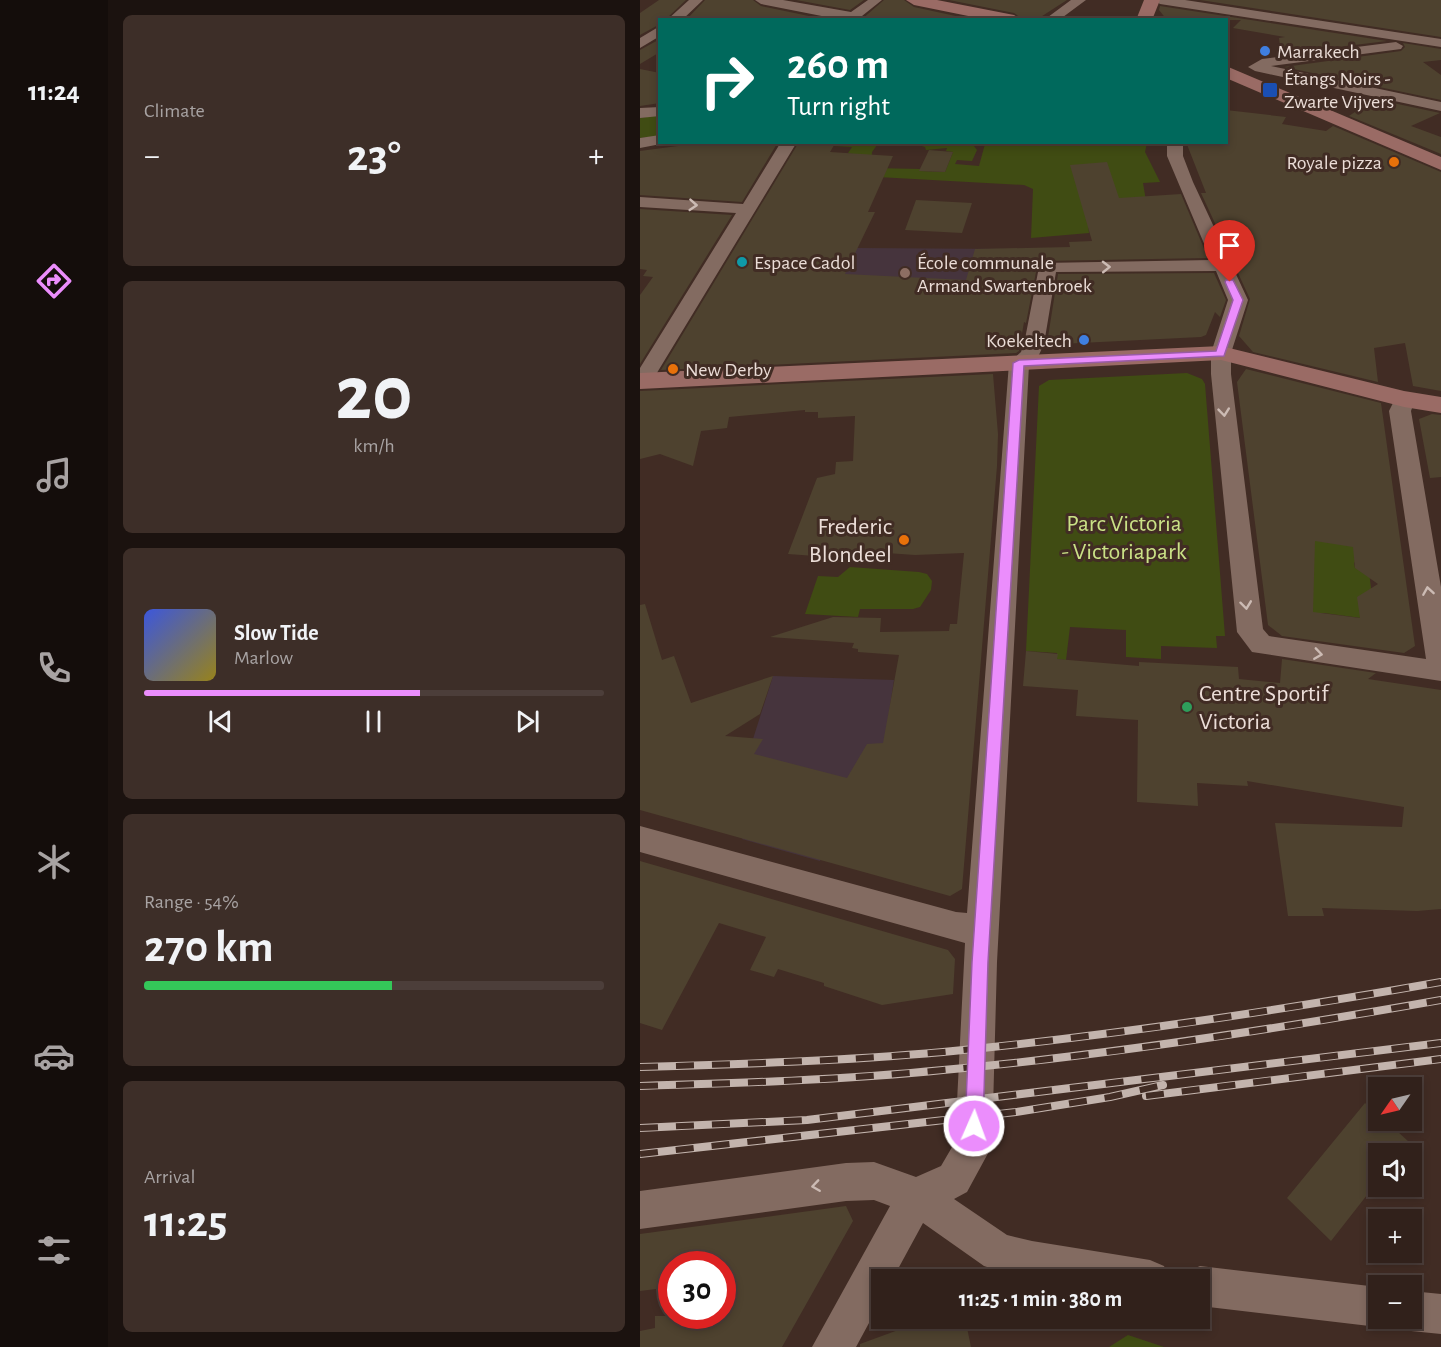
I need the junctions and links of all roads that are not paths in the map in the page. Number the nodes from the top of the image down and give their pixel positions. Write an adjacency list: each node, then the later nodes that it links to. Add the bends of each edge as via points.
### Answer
1 (697, 0): 8 (street)
2 (761, 0): 9 (street)
3 (876, 0): 9 (street)
4 (914, 0): 10 (street)
5 (1080, 0): 11 (street)
6 (1152, 0): 12 (street)
7 (1160, 0): 14 (street)
8 (675, 18)
9 (850, 18)
10 (1004, 18)
11 (1053, 18)
12 (1145, 18)
13 (658, 31): 16 (street)
14 (1405, 38): 15 (street); 17 (street, via 1399,45 1267,61)
15 (1441, 43)
16 (640, 44)
17 (1255, 67): 18 (street); 19 (street)
18 (1228, 73): 26 (street)
19 (1441, 107)
20 (658, 111): 21 (street)
21 (640, 113)
22 (658, 140): 23 (street)
23 (640, 143)
24 (788, 144): 28 (street)
25 (1175, 144): 29 (street, via 1175,156 1185,182)
26 (1441, 164)
27 (640, 202): 28 (street, one-way to 28)
28 (746, 209): 32 (street)
29 (1222, 265): 30 (street, via 1238,300); 31 (street, one-way to 29, via 1030,356 1034,344 1048,267)
30 (1220, 353): 31 (street); 33 (street); 35 (street, one-way to 35, via 1250,633 1261,645)
31 (1019, 363): 32 (street); 37 (street)
32 (641, 381)
33 (1404, 399): 34 (street); 35 (street, one-way to 33, via 1400,411)
34 (1441, 405)
35 (1441, 670)
36 (640, 839): 37 (street, via 956,927)
37 (982, 929): 38 (street, via 973,1146 954,1179)
38 (917, 1196): 39 (street, one-way to 39, via 874,1181 846,1182); 40 (street, via 998,1252); 45 (street)
39 (640, 1210)
40 (1082, 1269)
41 (1210, 1287): 42 (street)
42 (1368, 1306)
43 (1422, 1312): 44 (street)
44 (1441, 1314)
45 (833, 1347)

